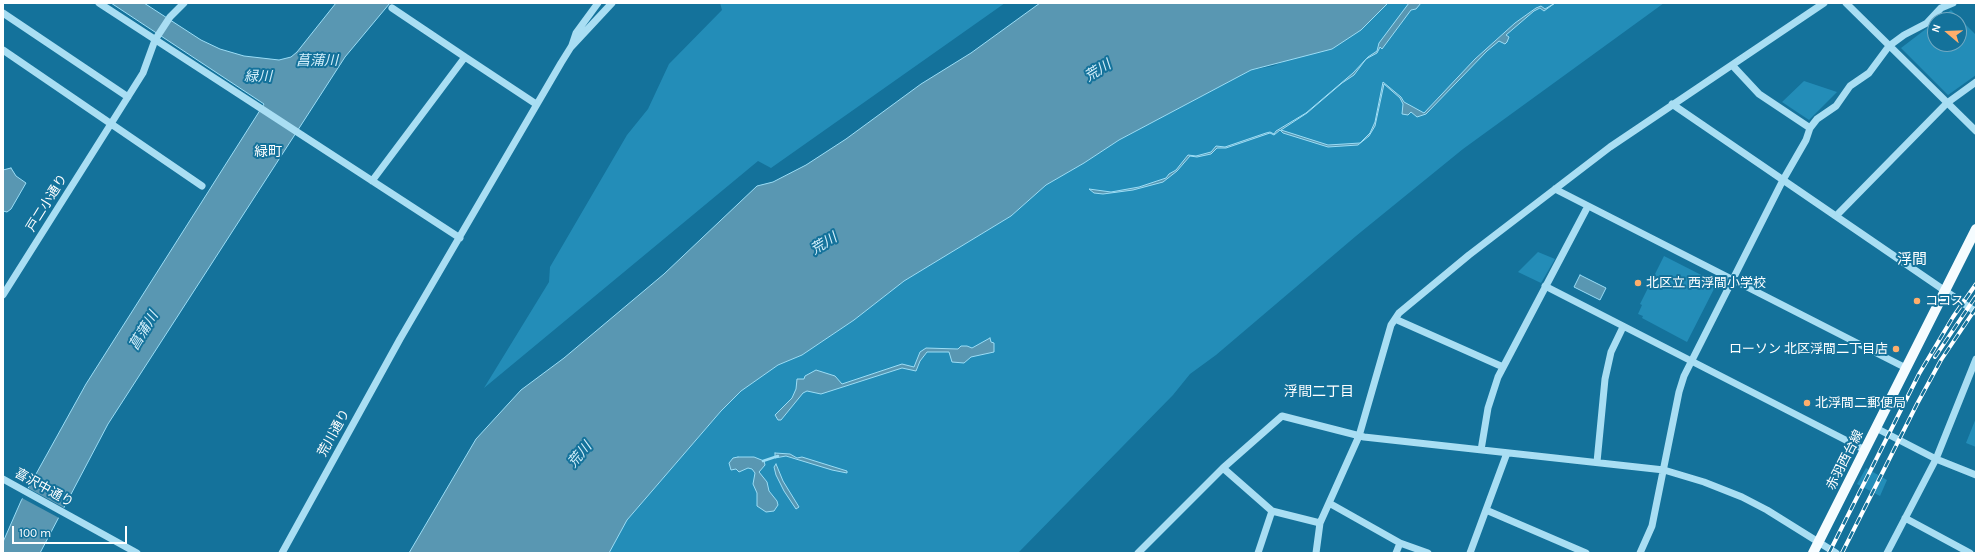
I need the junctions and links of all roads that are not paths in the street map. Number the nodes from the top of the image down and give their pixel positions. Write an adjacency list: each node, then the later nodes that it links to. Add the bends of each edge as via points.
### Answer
1 (99, 3): 10 (street)
2 (184, 3): 10 (street, 戸二小通り, via 170,17)
3 (598, 3): 12 (street, via 576,33)
4 (612, 3): 12 (street)
5 (1824, 3): 15 (street)
6 (1846, 3): 11 (street)
7 (1953, 3): 11 (street, via 1941,8 1927,23)
8 (392, 8): 14 (street)
9 (3, 13): 17 (street)
10 (156, 38): 17 (street, 戸二小通り, via 143,73); 25 (street)
11 (1889, 46): 18 (street); 22 (street, via 1869,73 1850,86 1836,106 1817,119)
12 (571, 47): 19 (street, 荒川通り)
13 (3, 50): 21 (street)
14 (464, 57): 19 (street); 25 (street)
15 (1732, 65): 20 (street); 22 (street, via 1759,94)
16 (1976, 82): 18 (street)
17 (128, 97): 21 (street, 戸二小通り)
18 (1947, 103): 23 (street); 29 (street)
19 (536, 104): 31 (street, 荒川通り)
20 (1672, 104): 24 (street); 27 (street)
21 (111, 124): 26 (street); 35 (street, 戸二小通り)
22 (1810, 128): 24 (street)
23 (1976, 130)
24 (1783, 180): 29 (street); 32 (street)
25 (372, 181): 31 (street)
26 (202, 186)
27 (1555, 189): 28 (street); 37 (street, via 1451,269)
28 (1588, 206): 32 (street); 33 (street)
29 (1836, 216): 34 (street)
30 (1976, 229): 34 (main road, 赤羽西台線)
31 (460, 238): 62 (street, 荒川通り, via 408,325)
32 (1733, 280): 40 (street); 42 (street)
33 (1545, 286): 38 (street); 41 (street)
34 (1945, 290): 36 (street); 42 (main road, 赤羽西台線)
35 (3, 295)
36 (1976, 312)
37 (1394, 319): 41 (street); 44 (street)
38 (1623, 327): 40 (street); 49 (street, via 1611,352 1604,379)
39 (1976, 360): 48 (street)
40 (1691, 361): 46 (street); 51 (street, via 1679,392)
41 (1503, 367): 45 (street, via 1490,397)
42 (1906, 368): 43 (main road, 赤羽西台線)
43 (1876, 428): 46 (main road, 赤羽西台線); 48 (street)
44 (1358, 436): 45 (street); 50 (street, via 1282,416); 54 (street)
45 (1481, 450): 47 (street)
46 (1865, 450): 59 (main road, 赤羽西台線)
47 (1507, 453): 49 (street); 55 (street)
48 (1936, 459): 52 (street); 57 (street)
49 (1597, 462): 51 (street)
50 (1223, 468): 56 (street); 63 (street)
51 (1664, 470): 59 (street, via 1742,497); 70 (street, via 1652,526)
52 (1976, 475)
53 (3, 479): 61 (street, 喜沢中通り)
54 (1329, 503): 58 (street); 60 (street)
55 (1486, 510): 68 (street); 69 (street)
56 (1272, 511): 58 (street); 64 (street)
57 (1905, 518): 73 (street); 74 (street)
58 (1320, 523): 65 (street)
59 (1819, 542): 71 (main road, 赤羽西台線); 72 (street)
60 (1400, 543): 66 (street); 67 (street)
61 (137, 553)
62 (282, 553)
63 (1138, 553)
64 (1258, 553)
65 (1316, 553)
66 (1396, 553)
67 (1428, 553)
68 (1470, 553)
69 (1586, 553)
70 (1640, 553)
71 (1813, 553)
72 (1836, 553)
73 (1886, 553)
74 (1970, 553)

